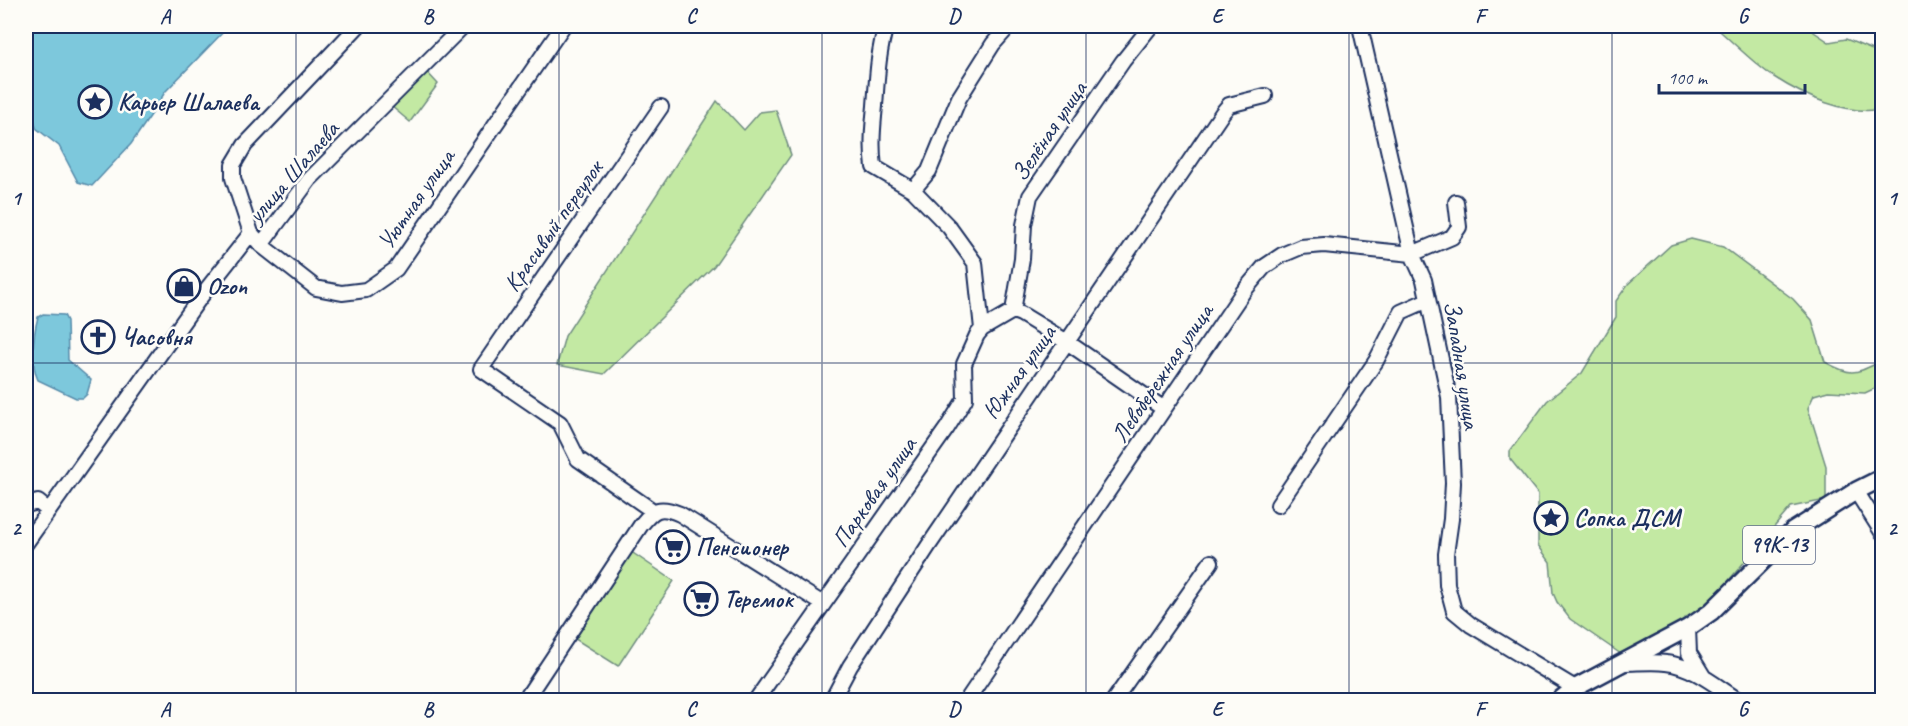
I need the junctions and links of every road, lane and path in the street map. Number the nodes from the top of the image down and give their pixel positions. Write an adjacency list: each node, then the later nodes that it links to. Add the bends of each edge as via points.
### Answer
1 (358, 26): 12 (street, via 245,145 233,165)
2 (463, 26): 13 (street, улица Шалаева, via 309,180)
3 (563, 26): 13 (street, Уютная улица, via 396,269 366,291 342,293 316,288)
4 (885, 26): 10 (street, via 871,151 874,167)
5 (1009, 26): 10 (street, via 959,98 929,171)
6 (1151, 26): 16 (street, Зелёная улица, via 1030,196)
7 (1360, 26): 14 (street, Западная улица)
8 (1265, 96): 18 (street, Южная улица, via 1229,105 1223,112)
9 (661, 107): 25 (street, Красивый переулок, via 481,369 560,423 578,459)
10 (913, 190): 17 (street, via 949,227 975,263)
11 (1456, 202): 14 (street, Левобережная улица, via 1459,227 1452,237)
12 (251, 233): 13 (street, улица Шалаева); 24 (street, улица Шалаева, via 199,299)
13 (261, 245)
14 (1412, 254): 15 (street, Западная улица); 19 (street, Левобережная улица, via 1324,245 1301,247 1282,255 1264,267 1243,292)
15 (1428, 300): 23 (street, via 1401,312 1376,361); 33 (street, Западная улица, via 1449,397 1453,483 1446,554 1447,585 1454,611)
16 (1013, 311): 17 (street); 18 (street)
17 (982, 329): 29 (street, Парковая улица, via 964,364 965,399)
18 (1067, 342): 19 (street); 36 (street, Южная улица, via 929,545)
19 (1164, 409): 37 (street, Левобережная улица)
20 (1882, 478): 21 (main road, 99К-13)
21 (1856, 491): 26 (street); 30 (main road, 99К-13, via 1793,531 1711,612)
22 (26, 505): 24 (street, via 38,502)
23 (1278, 505)
24 (49, 511): 27 (street, улица Шалаева)
25 (653, 511): 29 (street, via 668,508 680,514); 34 (street)
26 (1882, 532)
27 (26, 543)
28 (1211, 562): 38 (street)
29 (824, 604): 35 (street, Парковая улица)
30 (1688, 628): 31 (main road, 99К-13); 32 (street, via 1689,653)
31 (1621, 663): 32 (street, via 1666,663); 33 (main road)
32 (1704, 678): 40 (street)
33 (1575, 688): 39 (main road)
34 (525, 700)
35 (756, 700)
36 (832, 700)
37 (967, 700)
38 (1114, 700)
39 (1560, 700)
40 (1738, 700)

